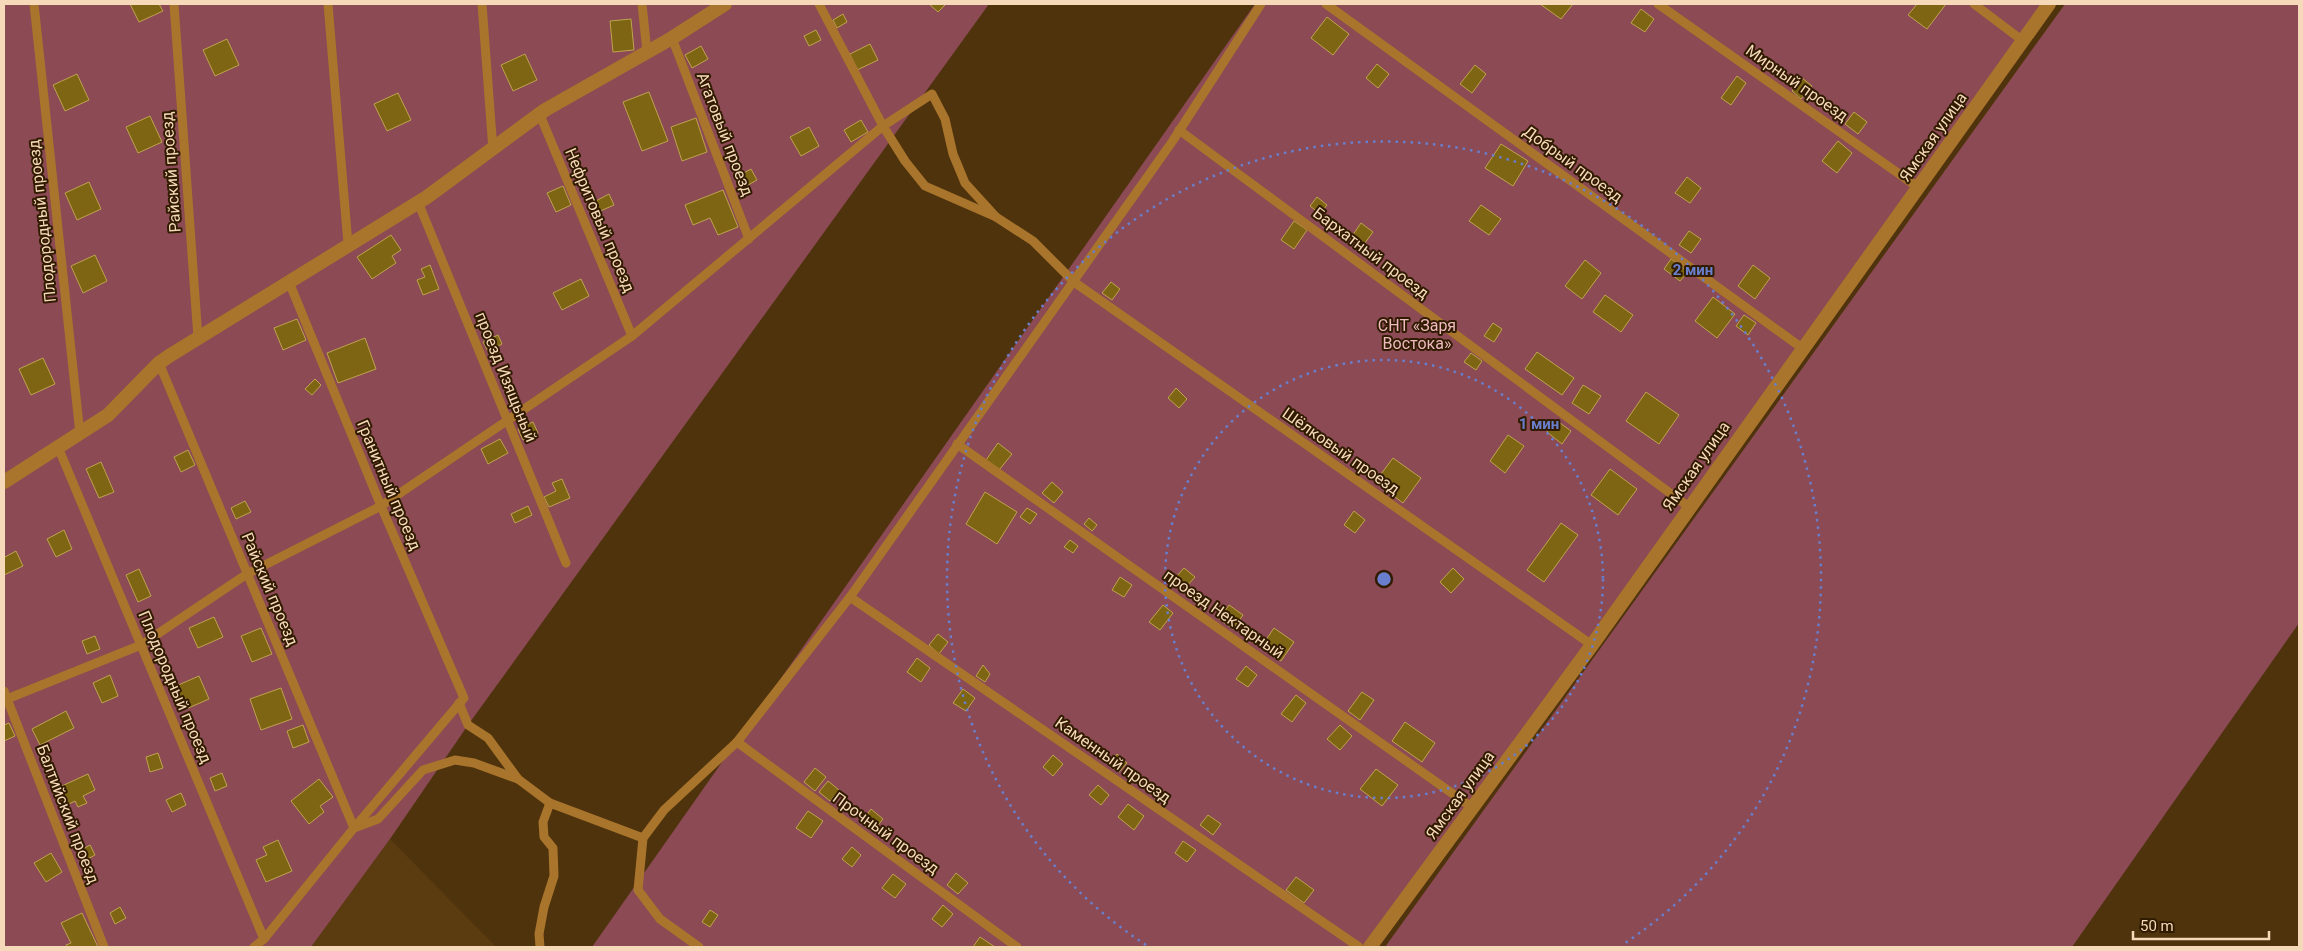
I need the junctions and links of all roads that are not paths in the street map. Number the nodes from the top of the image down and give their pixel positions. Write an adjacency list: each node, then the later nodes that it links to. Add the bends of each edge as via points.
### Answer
1 (34, 4): 32 (lane, Плодородный проезд)
2 (174, 4): 28 (lane, Райский проезд)
3 (328, 4): 24 (lane)
4 (482, 4): 19 (lane)
5 (642, 4): 15 (lane)
6 (726, 4): 13 (street)
7 (819, 4): 17 (lane)
8 (1261, 4): 18 (lane)
9 (1326, 4): 29 (lane, Добрый проезд)
10 (1658, 4): 20 (lane, Мирный проезд)
11 (1974, 4): 14 (lane)
12 (2049, 4): 14 (street, Ямская улица)
13 (672, 38): 15 (street); 23 (lane, Агатовый проезд)
14 (2023, 41): 20 (street, Ямская улица)
15 (647, 52): 16 (street)
16 (540, 115): 19 (street); 27 (lane, Нефритовый проезд)
17 (883, 126): 22 (lane, via 925,186); 22 (lane, via 932,94 945,120 965,183); 23 (lane)
18 (1179, 130): 26 (lane); 37 (lane, Бархатный проезд)
19 (493, 150): 21 (street)
20 (1919, 188): 29 (street, Ямская улица)
21 (418, 202): 24 (street); 31 (lane, проезд Изящьный)
22 (996, 217): 26 (lane, Шёлковый проезд, via 1033,241)
23 (749, 239): 27 (lane)
24 (348, 244): 25 (street)
25 (289, 282): 28 (street); 36 (lane, Гранитный проезд)
26 (1074, 282): 33 (lane); 42 (lane, Шёлковый проезд)
27 (632, 336): 31 (lane)
28 (198, 338): 30 (street)
29 (1802, 348): 37 (street, Ямская улица)
30 (159, 363): 32 (street, via 108,415); 39 (lane, Райский проезд)
31 (507, 419): 36 (lane); 38 (lane, проезд Изящьный)
32 (80, 434): 34 (street)
33 (957, 444): 40 (lane); 48 (lane, проезд Нектарный)
34 (58, 447): 35 (street); 41 (lane, Плодородный проезд)
35 (4, 482)
36 (381, 506): 39 (lane); 44 (lane, Гранитный проезд)
37 (1689, 507): 42 (street, Ямская улица)
38 (566, 562)
39 (247, 574): 41 (lane); 49 (lane, Райский проезд)
40 (850, 597): 45 (lane); 57 (lane, Каменный проезд)
41 (141, 645): 43 (lane); 51 (lane, Плодородный проезд)
42 (1592, 645): 48 (street, Ямская улица)
43 (6, 695): 52 (lane, Балтийский проезд)
44 (461, 700): 46 (lane, Гранитный проезд, via 468,725 488,738); 49 (lane)
45 (737, 742): 50 (lane, via 664,810); 56 (lane, Прочный проезд)
46 (518, 779): 47 (lane); 49 (lane, via 474,763 455,760 423,770 378,820)
47 (550, 803): 50 (lane); 54 (lane, via 543,822 544,838 552,848 554,876 544,907)
48 (1473, 808): 58 (street, Ямская улица)
49 (354, 828): 51 (lane)
50 (643, 838): 55 (lane, via 638,890 660,919)
51 (264, 939): 53 (lane)
52 (104, 947)
53 (254, 947)
54 (540, 947)
55 (699, 947)
56 (1017, 947)
57 (1359, 947)
58 (1370, 947)

